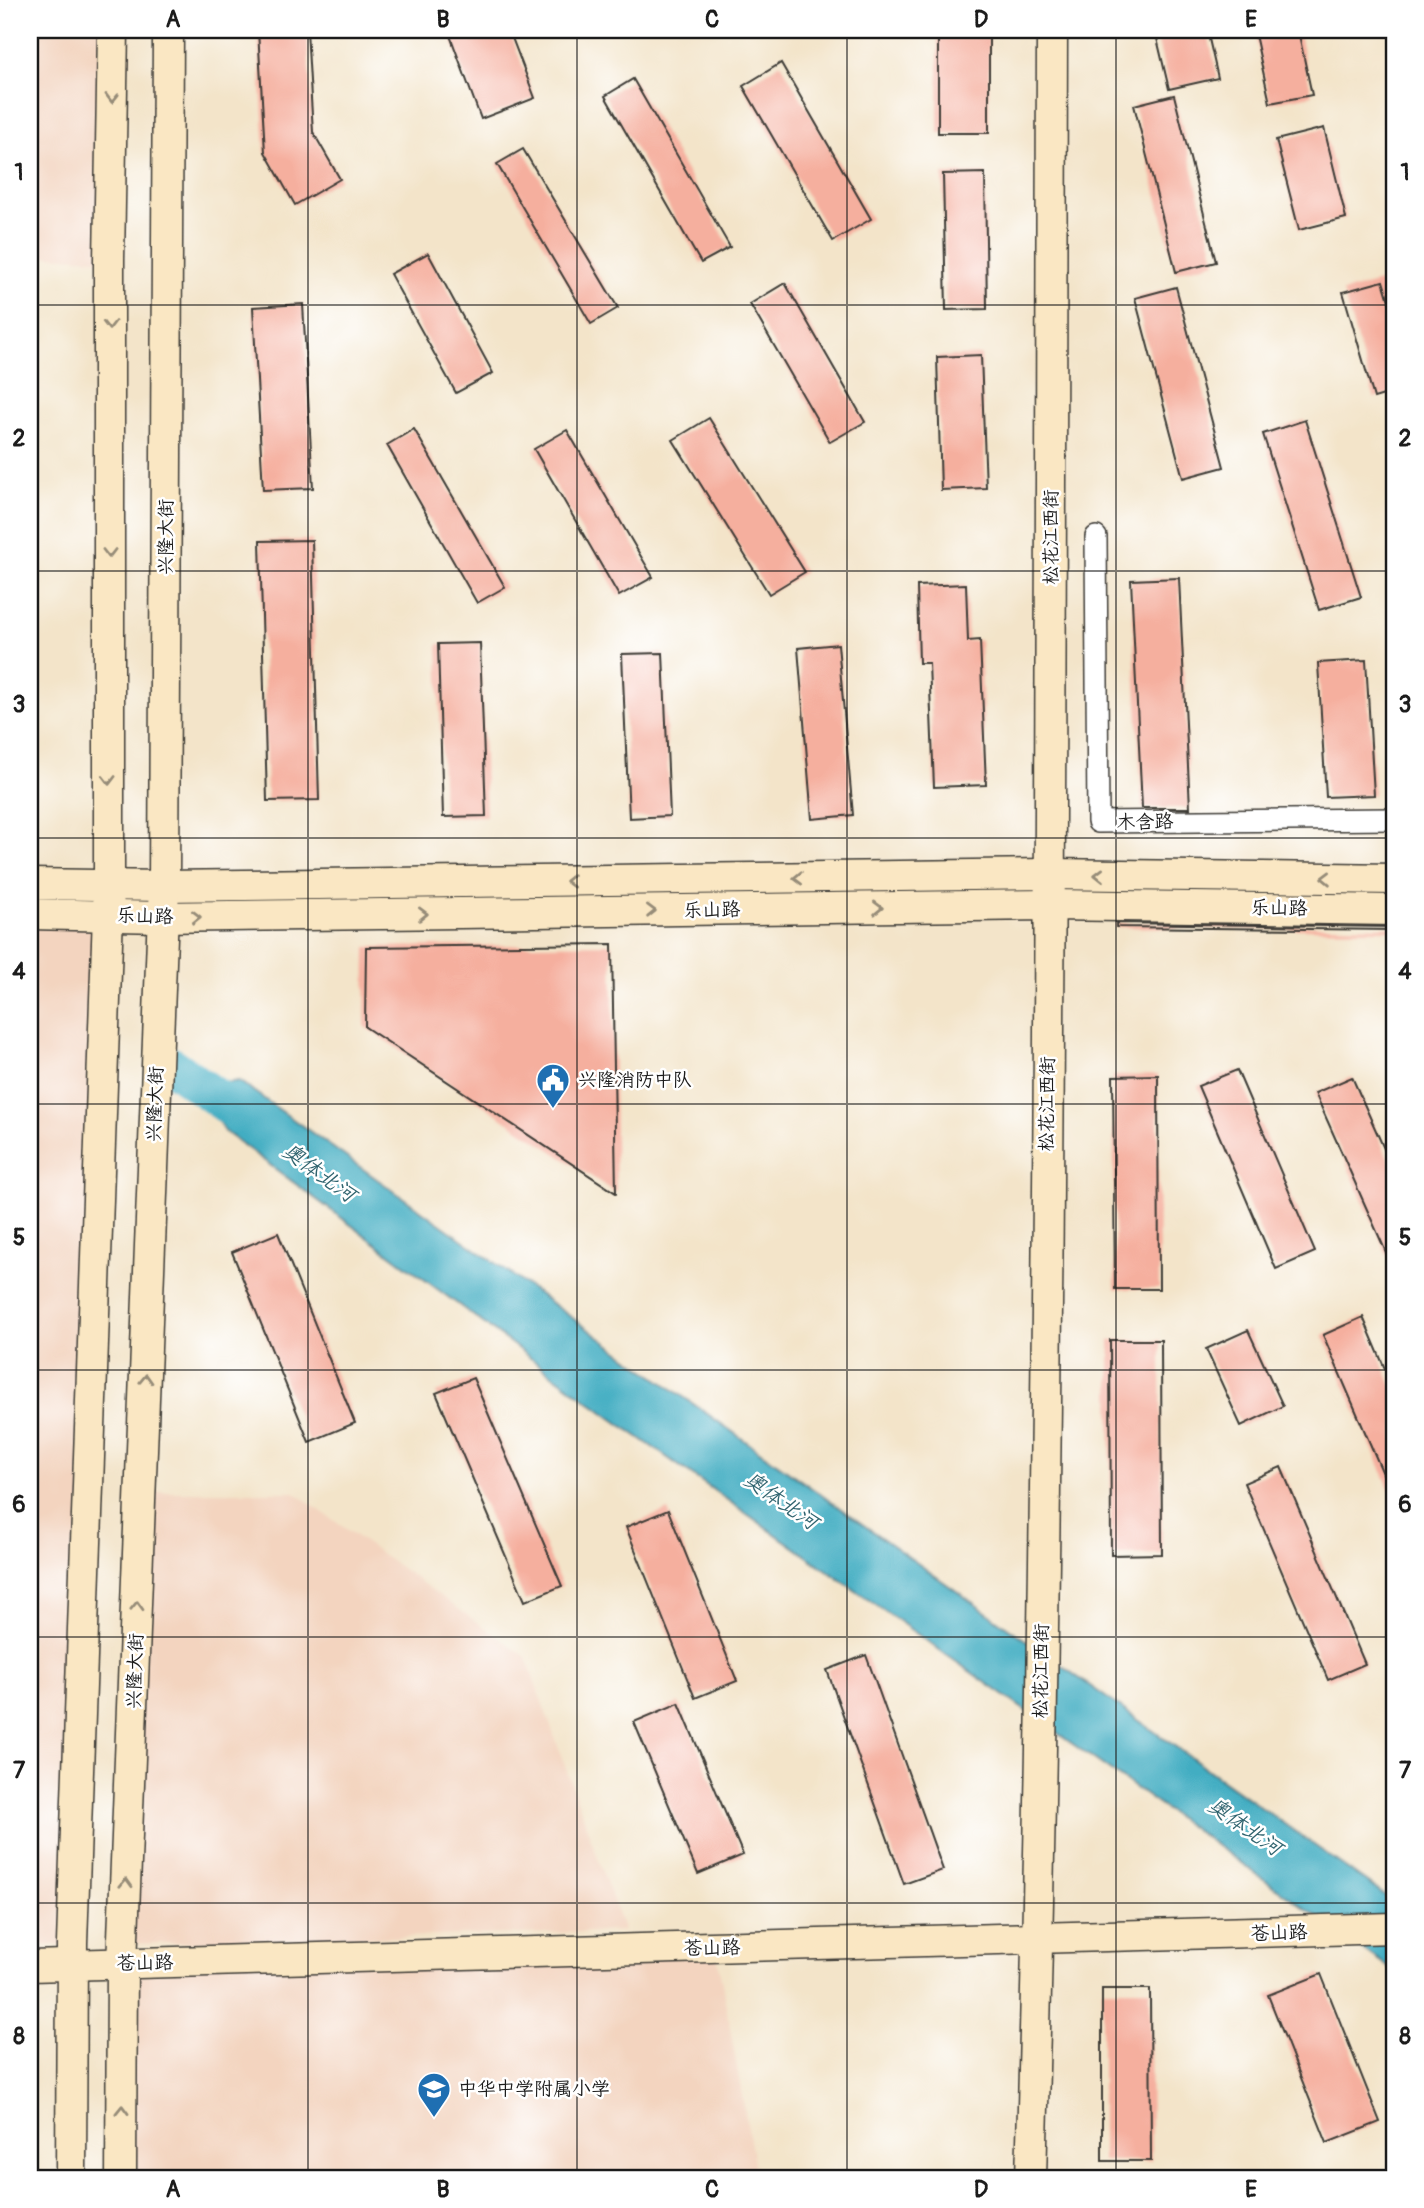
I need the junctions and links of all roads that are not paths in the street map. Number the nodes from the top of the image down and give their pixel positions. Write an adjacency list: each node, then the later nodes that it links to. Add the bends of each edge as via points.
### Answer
1 (113, 30): 9 (street, one-way to 9, via 108,260)
2 (168, 30): 10 (street, 兴隆大街)
3 (1052, 30): 6 (street, 松花江西街)
4 (1096, 537): 5 (street, 木含路, via 1098,822)
5 (1394, 819)
6 (1050, 874): 7 (street, 乐山路, one-way to 6); 10 (street, 乐山路, one-way to 10); 11 (street, 松花江西街)
7 (1394, 879)
8 (30, 884): 9 (street, 乐山路)
9 (109, 885): 10 (street, 乐山路); 14 (street)
10 (164, 886): 15 (street, 兴隆大街)
11 (1050, 905): 12 (street, 乐山路); 15 (street, 乐山路, one-way to 11); 19 (street, 松花江西街)
12 (1394, 910)
13 (30, 914): 14 (street, 乐山路)
14 (105, 915): 15 (street, 乐山路); 22 (street)
15 (161, 917): 21 (street, 兴隆大街, one-way to 15)
16 (1394, 1912): 17 (street, 苍山路)
17 (1308, 1922): 18 (street, 苍山路); 19 (street, 苍山路)
18 (1394, 1928)
19 (1038, 1930): 21 (street, 苍山路); 26 (street, 松花江西街)
20 (30, 1946): 22 (street, 苍山路)
21 (123, 1954): 22 (street, 苍山路); 25 (street, 兴隆大街, one-way to 21)
22 (71, 1955): 23 (street, 苍山路); 24 (street)
23 (30, 1966)
24 (71, 2178)
25 (121, 2178)
26 (1031, 2178)

